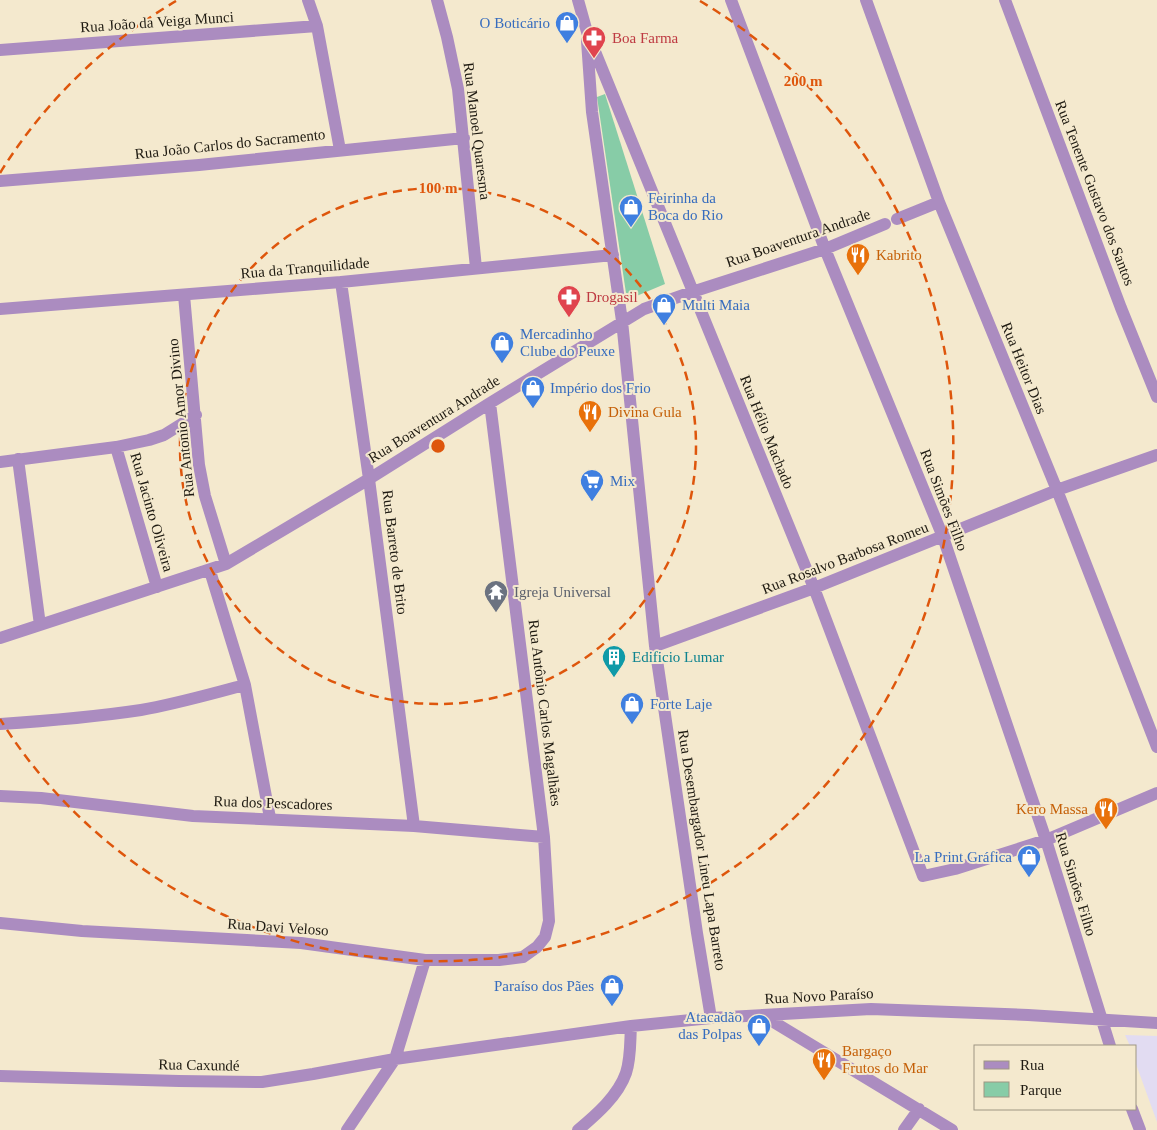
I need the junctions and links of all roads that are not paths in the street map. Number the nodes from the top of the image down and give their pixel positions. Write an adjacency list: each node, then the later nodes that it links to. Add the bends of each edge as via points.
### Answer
1 (308, 0): 7 (street)
2 (437, 0): 10 (street, Rua Manoel Quaresma, via 458,89)
3 (578, 0): 8 (street, Rua Hélio Machado)
4 (731, 0): 16 (street, Rua Simões Filho)
5 (866, 0): 13 (street, Rua Heitor Dias)
6 (1005, 0): 24 (street, Rua Tenente Gustavo dos Santos)
7 (316, 26): 9 (street, Rua João da Veiga Munci); 11 (street)
8 (587, 32): 17 (street, Rua Desembargador Lineu Lapa Barreto, via 592,112); 20 (street, Rua Hélio Machado)
9 (0, 50)
10 (464, 138): 11 (street, Rua João Carlos do Sacramento); 18 (street, Rua Manoel Quaresma)
11 (340, 150): 12 (street, Rua João Carlos do Sacramento)
12 (0, 181)
13 (939, 202): 14 (street); 32 (street, Rua Heitor Dias)
14 (897, 219)
15 (885, 224): 16 (street, Rua Boaventura Andrade)
16 (826, 249): 20 (street, Rua Boaventura Andrade); 33 (street, Rua Simões Filho)
17 (613, 255): 18 (street, Rua da Tranquilidade); 23 (street, Rua Desembargador Lineu Lapa Barreto)
18 (476, 268): 19 (street, Rua da Tranquilidade)
19 (341, 282): 21 (street, Rua da Tranquilidade); 31 (street, Rua Barreto de Brito)
20 (692, 292): 23 (street, Rua Boaventura Andrade, via 644,309); 37 (street, Rua Hélio Machado)
21 (184, 295): 22 (street, Rua da Tranquilidade); 26 (street, Rua Antonio Amor Divino)
22 (0, 309)
23 (622, 321): 25 (street, Rua Boaventura Andrade); 40 (street, Rua Desembargador Lineu Lapa Barreto)
24 (1157, 397)
25 (490, 403): 31 (street, Rua Boaventura Andrade); 48 (street, Rua Antônio Carlos Magalhães)
26 (196, 415): 27 (street, via 164,435); 34 (street, Rua Antonio Amor Divino, via 205,496)
27 (116, 447): 29 (street); 36 (street, Rua Jacinto Oliveira)
28 (1157, 455): 32 (street, Rua Rosalvo Barbosa Romeu)
29 (18, 459): 30 (street); 38 (street)
30 (0, 462)
31 (369, 479): 34 (street, Rua Boaventura Andrade); 47 (street, Rua Barreto de Brito)
32 (1057, 490): 33 (street, Rua Rosalvo Barbosa Romeu); 43 (street, Rua Heitor Dias)
33 (943, 538): 37 (street, Rua Rosalvo Barbosa Romeu); 49 (street, Rua Simões Filho)
34 (226, 564): 35 (street, Rua Boaventura Andrade)
35 (210, 570): 36 (street, Rua Boaventura Andrade); 41 (street)
36 (157, 587): 38 (street, Rua Boaventura Andrade)
37 (814, 588): 40 (street, Rua Rosalvo Barbosa Romeu); 49 (street, Rua Hélio Machado, via 923,876)
38 (40, 625): 39 (street, Rua Boaventura Andrade)
39 (0, 638)
40 (655, 646): 54 (street, Rua Desembargador Lineu Lapa Barreto)
41 (245, 685): 42 (street, via 141,710); 46 (street)
42 (0, 724)
43 (1157, 747)
44 (1157, 793): 49 (street)
45 (0, 796): 46 (street, Rua dos Pescadores, via 193,816)
46 (270, 818): 47 (street, Rua dos Pescadores)
47 (414, 826): 48 (street, Rua dos Pescadores)
48 (544, 837): 51 (street, Rua Antônio Carlos Magalhães, via 549,902)
49 (1046, 840): 55 (street, Rua Simões Filho)
50 (0, 923): 52 (street, Rua Davi Veloso, via 82,931 301,943)
51 (545, 937): 52 (street, Rua Davi Veloso, via 523,957)
52 (425, 960): 59 (street)
53 (762, 1015): 54 (street, Rua Novo Paraíso); 55 (street, Rua Novo Paraíso, via 871,1008); 61 (street)
54 (711, 1018): 57 (street, Rua Novo Paraíso)
55 (1101, 1021): 56 (street, Rua Novo Paraíso); 58 (street, Rua Simões Filho)
56 (1157, 1023)
57 (631, 1026): 59 (street, Rua Novo Paraíso); 64 (street, via 626,1074 598,1114)
58 (1110, 1045)
59 (395, 1059): 60 (street, Rua Caxundé, via 262,1082); 63 (street)
60 (0, 1076)
61 (918, 1109): 65 (street); 66 (street)
62 (1132, 1110): 67 (street)
63 (347, 1130)
64 (578, 1130)
65 (904, 1130)
66 (952, 1130)
67 (1140, 1130)

